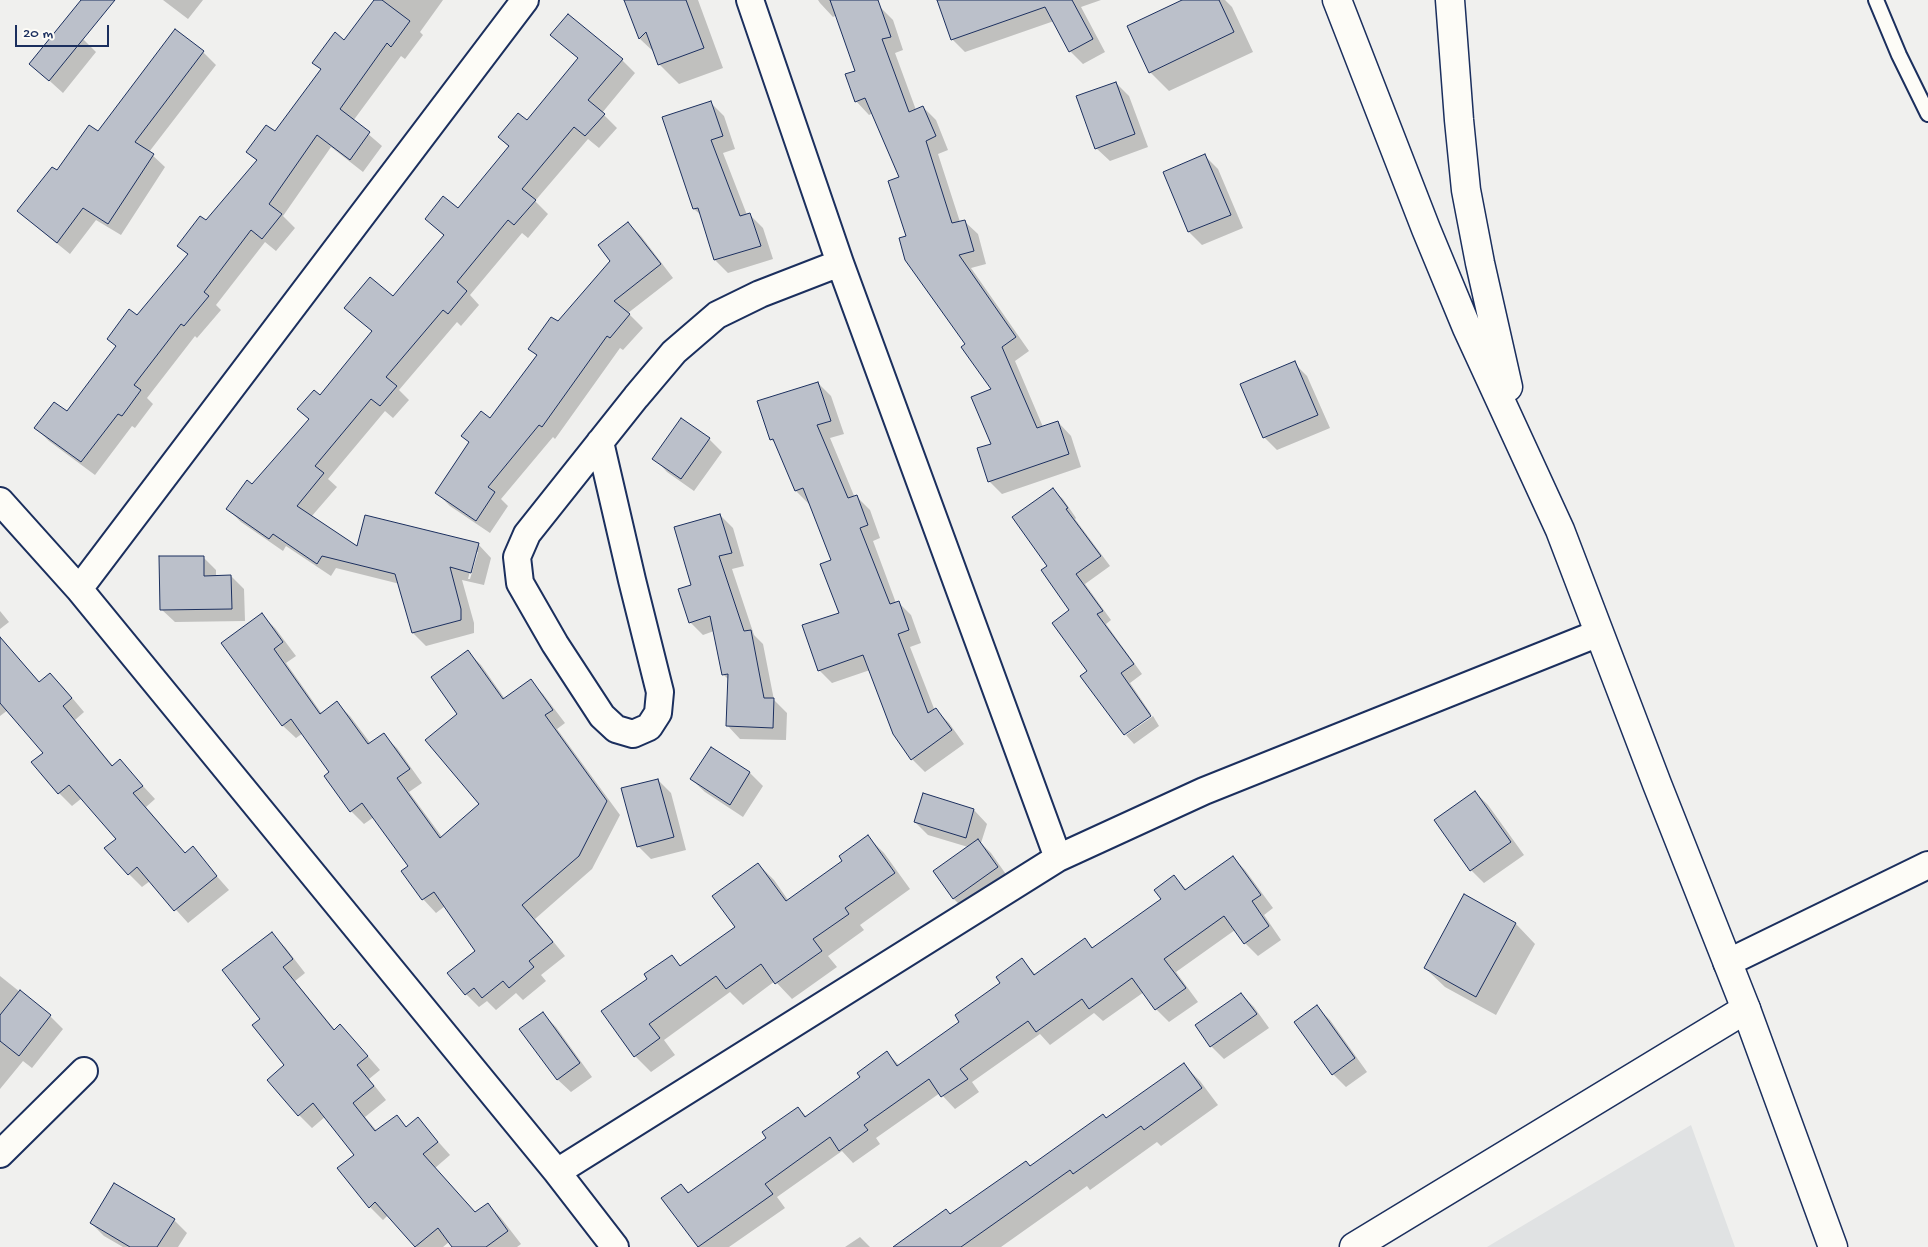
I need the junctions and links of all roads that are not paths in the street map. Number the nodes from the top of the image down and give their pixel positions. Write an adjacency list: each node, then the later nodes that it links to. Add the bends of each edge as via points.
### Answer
1 (525, 0): 11 (street)
2 (750, 0): 7 (street)
3 (1337, 0): 8 (main road, via 1467,328)
4 (1450, 0): 8 (main road, via 1466,190)
5 (1876, 0): 6 (lane)
6 (1928, 114)
7 (840, 264): 9 (street, via 760,294 717,315 674,352); 13 (street)
8 (1520, 440): 12 (main road, via 1560,530)
9 (600, 442): 9 (street, via 527,534 517,557 520,583 602,716 616,729 633,734 649,727 658,713 660,692)
10 (0, 501): 11 (street)
11 (79, 589): 19 (street)
12 (1599, 633): 13 (street, via 1204,791); 15 (main road)
13 (1058, 858): 19 (street)
14 (1928, 865): 15 (street)
15 (1727, 963): 16 (main road)
16 (1746, 1009): 21 (main road); 22 (main road)
17 (84, 1071): 18 (street)
18 (0, 1154)
19 (557, 1172): 20 (street)
20 (616, 1247)
21 (1354, 1247)
22 (1833, 1247)

